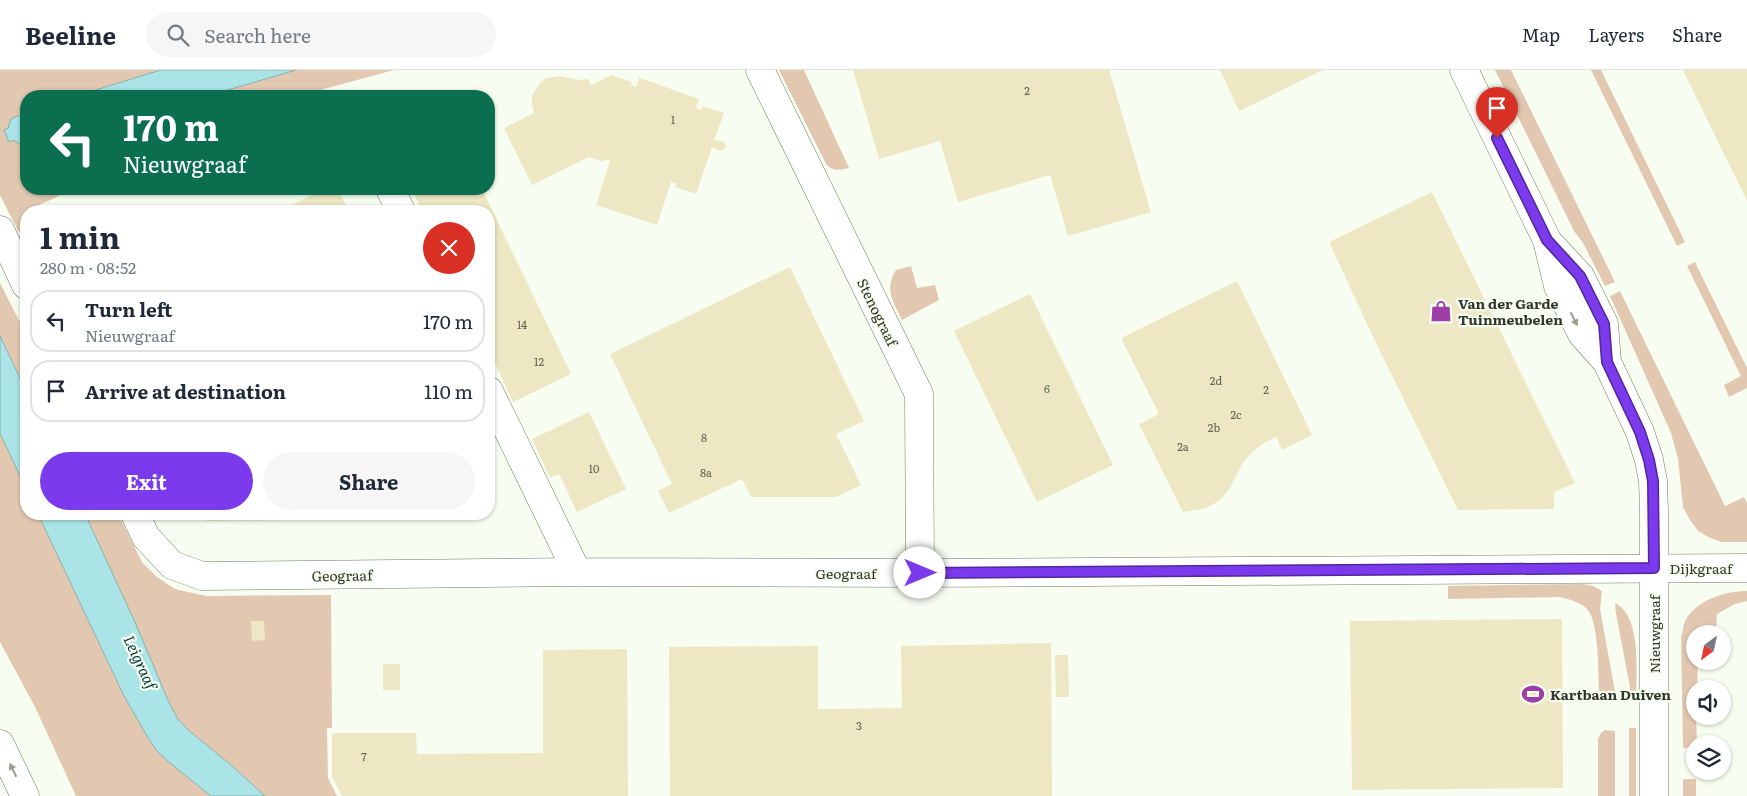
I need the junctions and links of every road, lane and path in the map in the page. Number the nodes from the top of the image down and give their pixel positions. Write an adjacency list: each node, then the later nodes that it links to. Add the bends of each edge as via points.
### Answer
1 (760, 70): 10 (main road, Stenograaf, via 919,394)
2 (1464, 70): 7 (main road, Nieuwgraaf, via 1547,240 1558,286 1582,334 1607,362 1640,432 1653,481)
3 (0, 230): 4 (main road)
4 (20, 272)
5 (495, 403): 9 (main road)
6 (138, 520): 9 (main road, Geograaf, via 146,537 172,565 202,576)
7 (1654, 568): 8 (main road, Dijkgraaf); 10 (main road, Geograaf); 13 (main road, Nieuwgraaf)
8 (1747, 568)
9 (577, 572): 10 (main road, Geograaf)
10 (920, 573)
11 (0, 744): 12 (main road, one-way to 11)
12 (26, 796)
13 (1654, 796)

